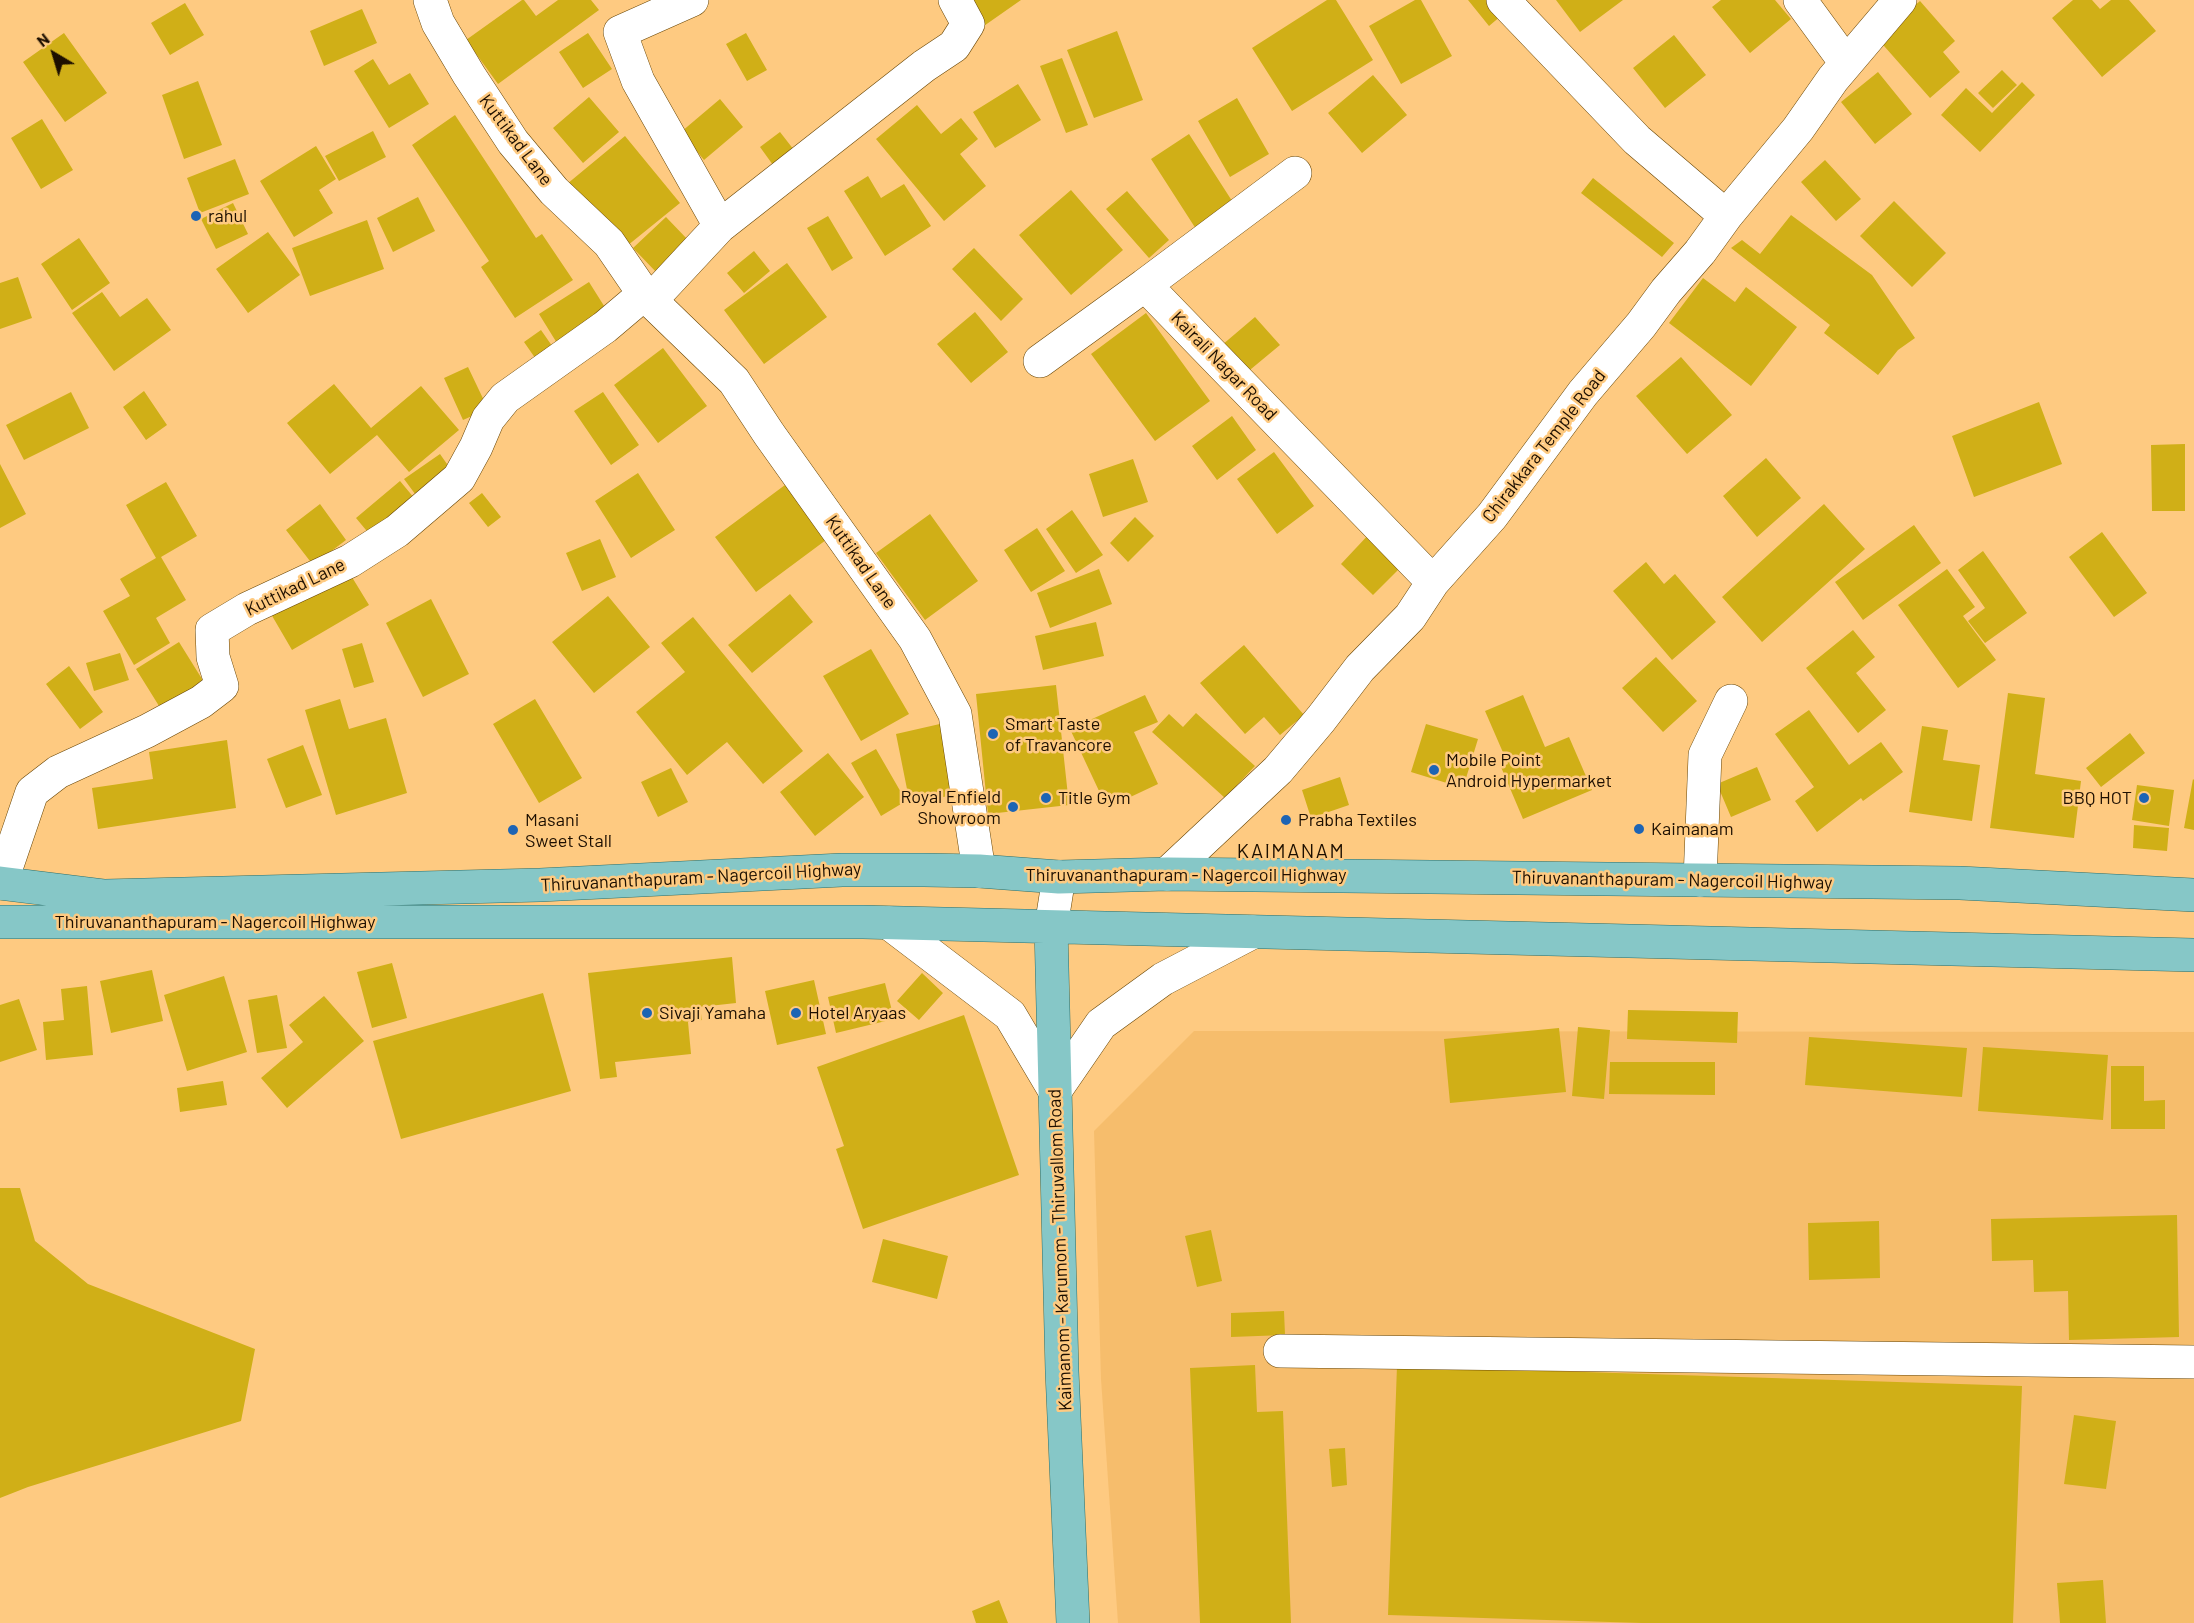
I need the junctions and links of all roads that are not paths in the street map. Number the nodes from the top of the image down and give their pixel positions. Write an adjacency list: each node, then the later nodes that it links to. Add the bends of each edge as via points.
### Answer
1 (430, 0): 12 (street, Kuttikad Lane, via 438,22 513,142 554,191 609,243)
2 (692, 0): 10 (street, via 620,32 638,81)
3 (955, 0): 10 (street, Kuttikad Lane, via 968,24 954,46)
4 (1503, 0): 9 (street, via 1637,140)
5 (1800, 0): 7 (street)
6 (1900, 0): 7 (street, Chirakkara Temple Road)
7 (1846, 63): 9 (street, Chirakkara Temple Road)
8 (1295, 172): 11 (street)
9 (1726, 216): 14 (street, Chirakkara Temple Road, via 1583,393 1492,516)
10 (720, 226): 12 (street, Kuttikad Lane)
11 (1145, 285): 13 (street); 14 (street, Kairali Nagar Road)
12 (648, 297): 16 (street, Kuttikad Lane, via 734,381 915,639 955,714); 20 (street, Kuttikad Lane, via 505,398 488,418 459,478 397,531 350,561 247,609 212,630 213,657 222,686 147,731 57,772 32,792)
13 (1040, 361)
14 (1433, 582): 17 (street, Chirakkara Temple Road, via 1410,616 1360,668 1278,770)
15 (1731, 701): 19 (street, via 1705,755)
16 (979, 871): 18 (main road, Thiruvananthapuram - Nagercoil Highway); 20 (main road, Thiruvananthapuram - Nagercoil Highway, via 843,870 540,885 105,896)
17 (1167, 873): 18 (main road, Thiruvananthapuram - Nagercoil Highway); 19 (main road, Thiruvananthapuram - Nagercoil Highway)
18 (1059, 877): 24 (street, Kaimanom - Karumom - Thiruvallom Road)
19 (1700, 880): 21 (main road, Thiruvananthapuram - Nagercoil Highway, via 1960,883)
20 (0, 883)
21 (2194, 895)
22 (0, 922): 23 (main road, Thiruvananthapuram - Nagercoil Highway)
23 (890, 923): 24 (main road, Thiruvananthapuram - Nagercoil Highway); 27 (street, via 1010,1015)
24 (1051, 927): 25 (main road, Thiruvananthapuram - Nagercoil Highway); 27 (main road, Kaimanom - Karumom - Thiruvallom Road)
25 (1253, 932): 26 (main road, Thiruvananthapuram - Nagercoil Highway); 27 (street, via 1163,979 1101,1024)
26 (2194, 955)
27 (1055, 1091): 30 (main road, Kaimanom - Karumom - Thiruvallom Road)
28 (1280, 1352): 29 (street)
29 (2194, 1362)
30 (1073, 1623)

